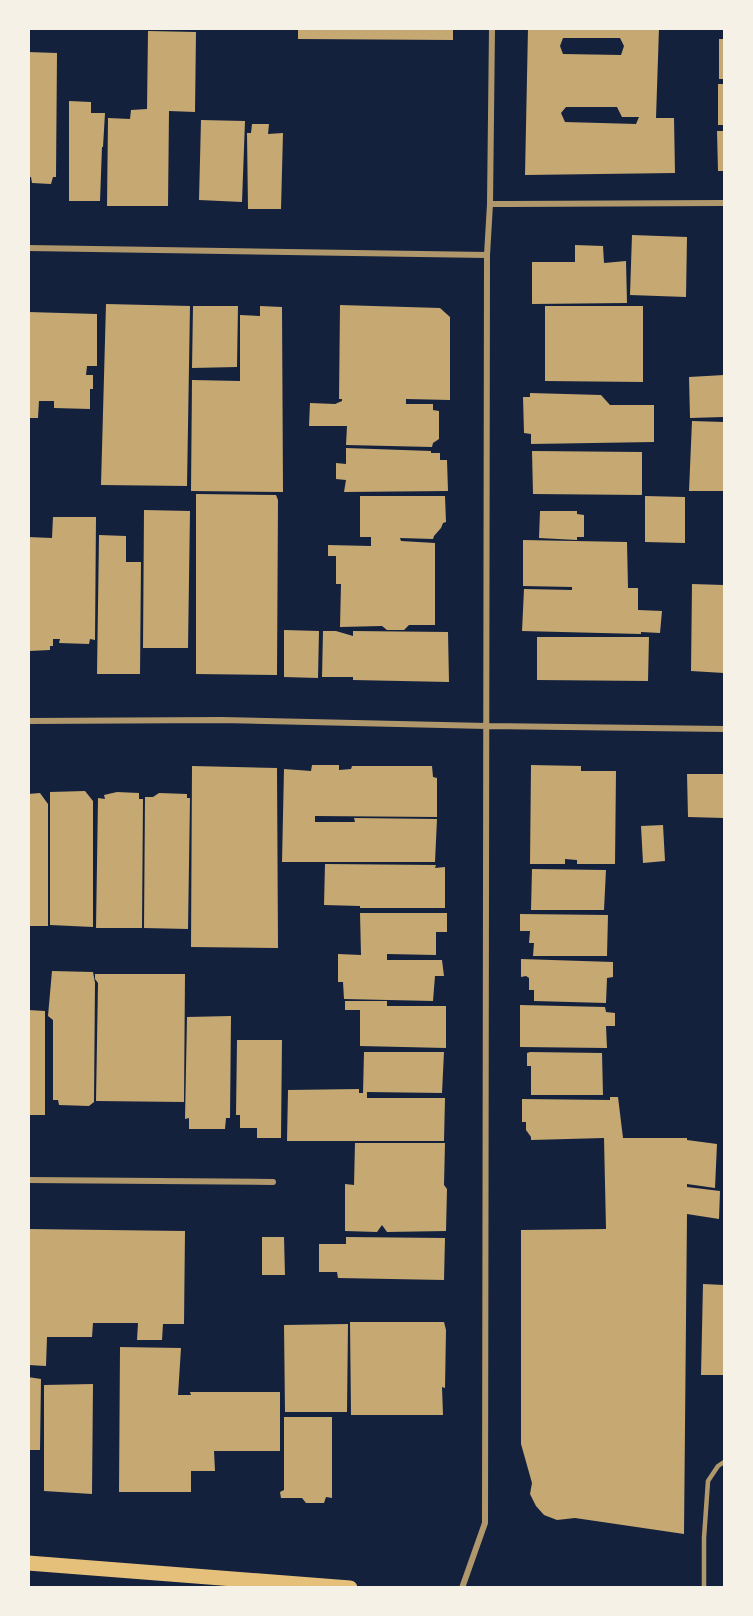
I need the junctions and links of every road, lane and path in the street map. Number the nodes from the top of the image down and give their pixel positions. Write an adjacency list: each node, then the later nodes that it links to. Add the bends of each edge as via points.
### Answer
1 (492, 28): 2 (street)
2 (490, 204): 3 (street); 5 (street)
3 (724, 204)
4 (28, 248): 5 (street)
5 (487, 255): 7 (street)
6 (28, 721): 7 (street, via 222,720)
7 (487, 726): 8 (street); 14 (street, via 485,1523)
8 (724, 729)
9 (28, 1180): 10 (street)
10 (273, 1182)
11 (724, 1462): 15 (lane, via 708,1480)
12 (28, 1563): 13 (main road)
13 (350, 1587)
14 (462, 1587)
15 (704, 1587)

